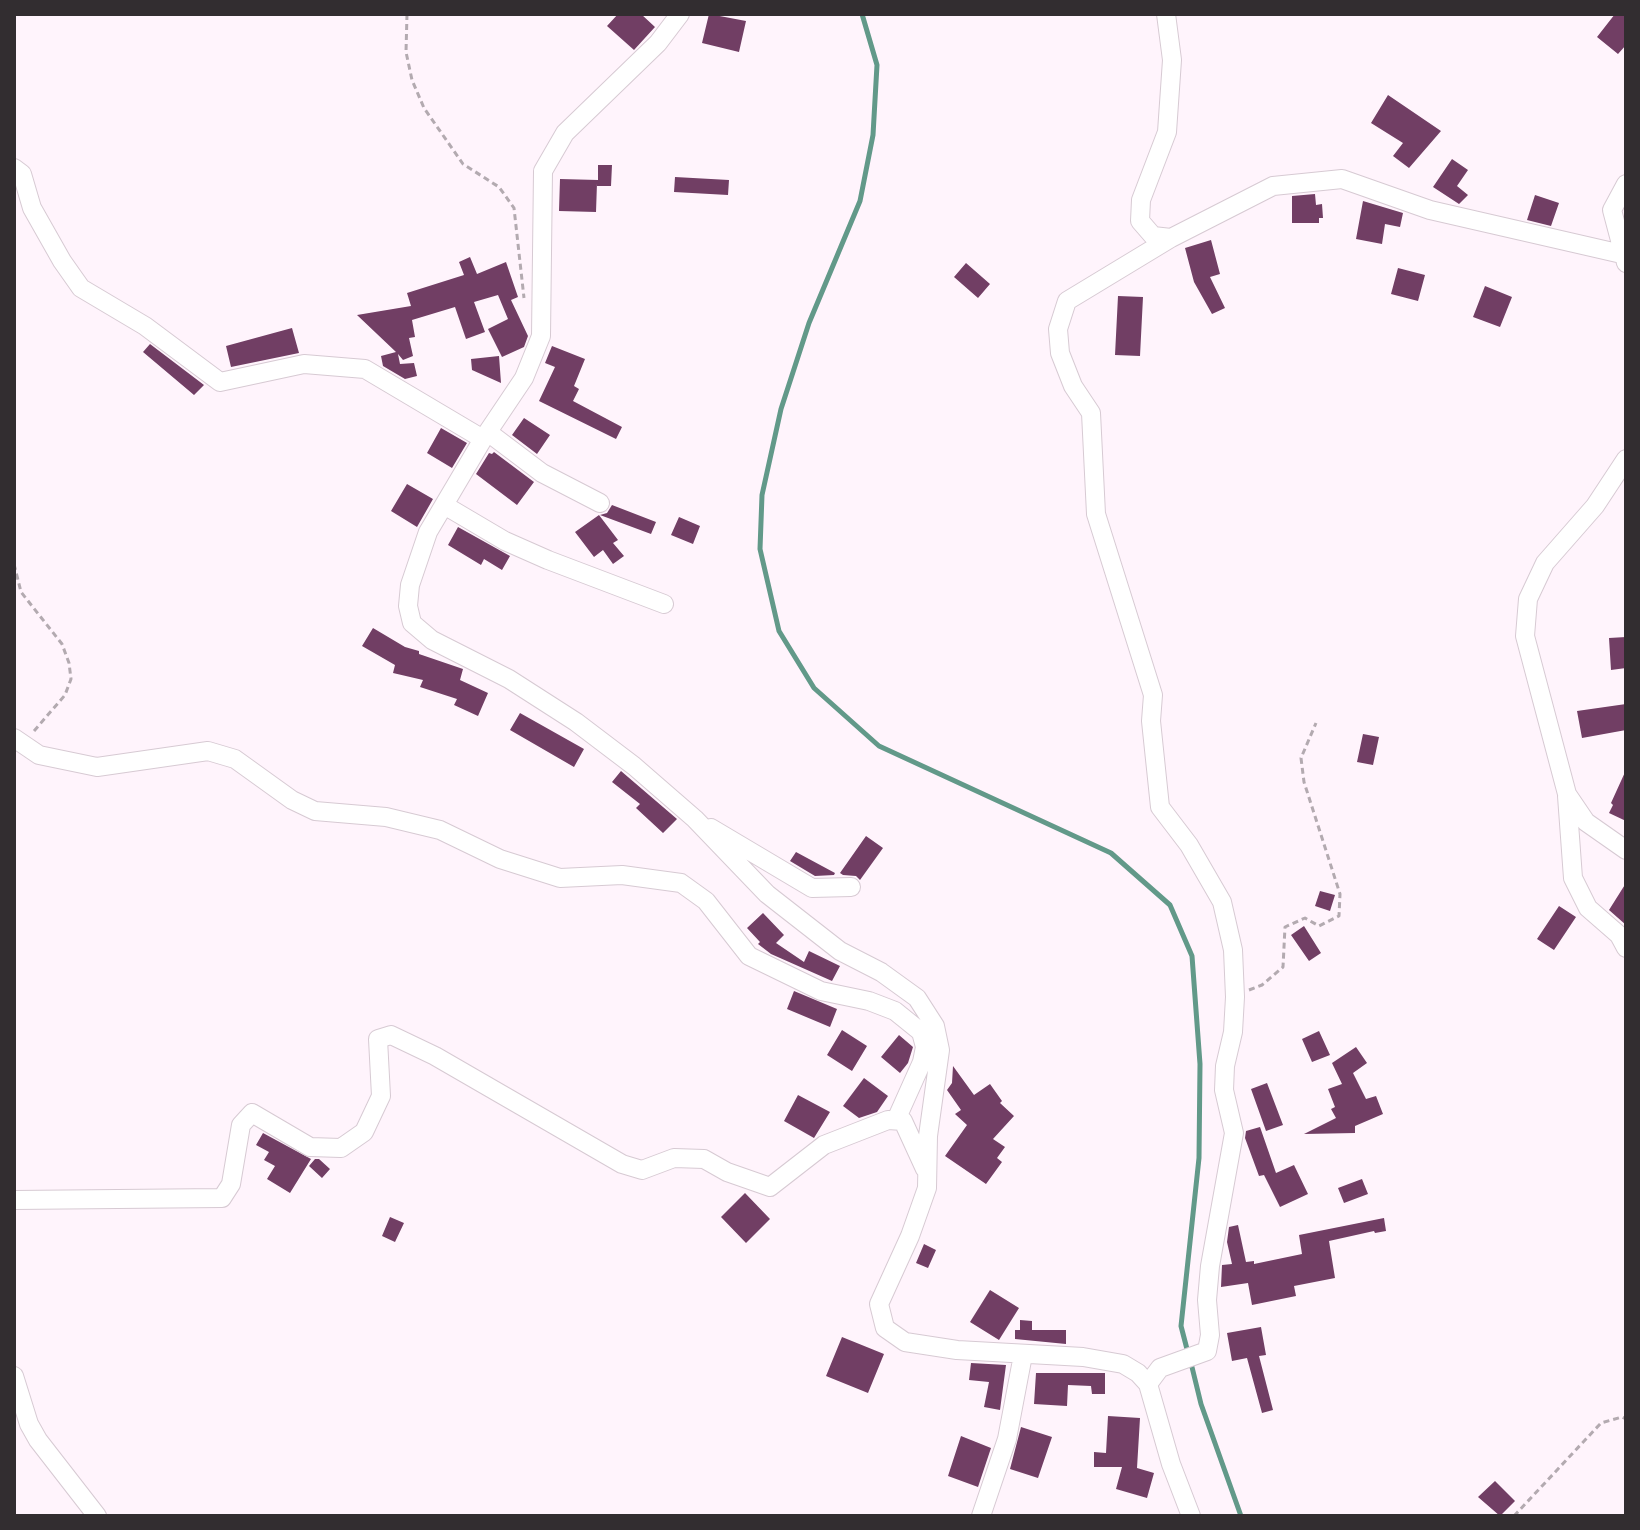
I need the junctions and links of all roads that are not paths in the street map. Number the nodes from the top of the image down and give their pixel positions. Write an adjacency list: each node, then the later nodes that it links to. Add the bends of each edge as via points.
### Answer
1 (680, 14): 7 (street, via 658,43 565,133 543,171 541,336 524,378)
2 (1166, 14): 5 (street, via 1172,60 1167,132 1141,200 1140,221 1153,236)
3 (14, 168): 7 (street, via 22,174 32,208 81,288 145,326 220,382 304,364 365,369)
4 (1626, 184): 6 (street, via 1612,210)
5 (1171, 238): 6 (street, via 1273,186 1342,179 1430,210); 23 (street, via 1067,301 1058,329 1064,364 1091,413 1096,514 1153,695 1160,807 1222,902 1233,950 1233,1032 1224,1090 1234,1133 1210,1266 1207,1351 1160,1368)
6 (1625, 257)
7 (486, 436): 9 (street); 10 (street)
8 (1626, 459): 13 (street, via 1595,506 1545,563 1528,599 1525,636)
9 (600, 503)
10 (444, 505): 11 (street, via 505,541); 14 (street, via 428,532 410,585 412,623 432,640 509,679 576,722)
11 (664, 604)
12 (19, 742): 18 (street, via 39,755 97,767 208,751 235,759 315,811 386,817 440,830 500,859 560,878 622,875 681,883 706,901 749,956 821,991 895,1011 921,1032 922,1062)
13 (1567, 794): 15 (street, via 1586,822); 17 (street, via 1573,878 1588,908)
14 (695, 819): 16 (street, via 812,888); 19 (street, via 767,894 840,951 917,998 935,1026 940,1050)
15 (1626, 850)
16 (851, 887)
17 (1626, 948)
18 (896, 1120): 19 (street, via 903,1121); 20 (street, via 824,1145 770,1187 704,1159 674,1158 642,1170 622,1164 391,1035 378,1039 381,1096 364,1132 341,1148 310,1147 252,1113 241,1125 231,1184 222,1198)
19 (927, 1174): 21 (street, via 910,1236 879,1304 885,1328 905,1342)
20 (14, 1200)
21 (1023, 1355): 23 (street, via 1123,1364); 25 (street, via 1007,1439)
22 (14, 1376): 24 (street, via 38,1440)
23 (1148, 1384): 26 (street)
24 (97, 1516)
25 (981, 1516)
26 (1191, 1516)

